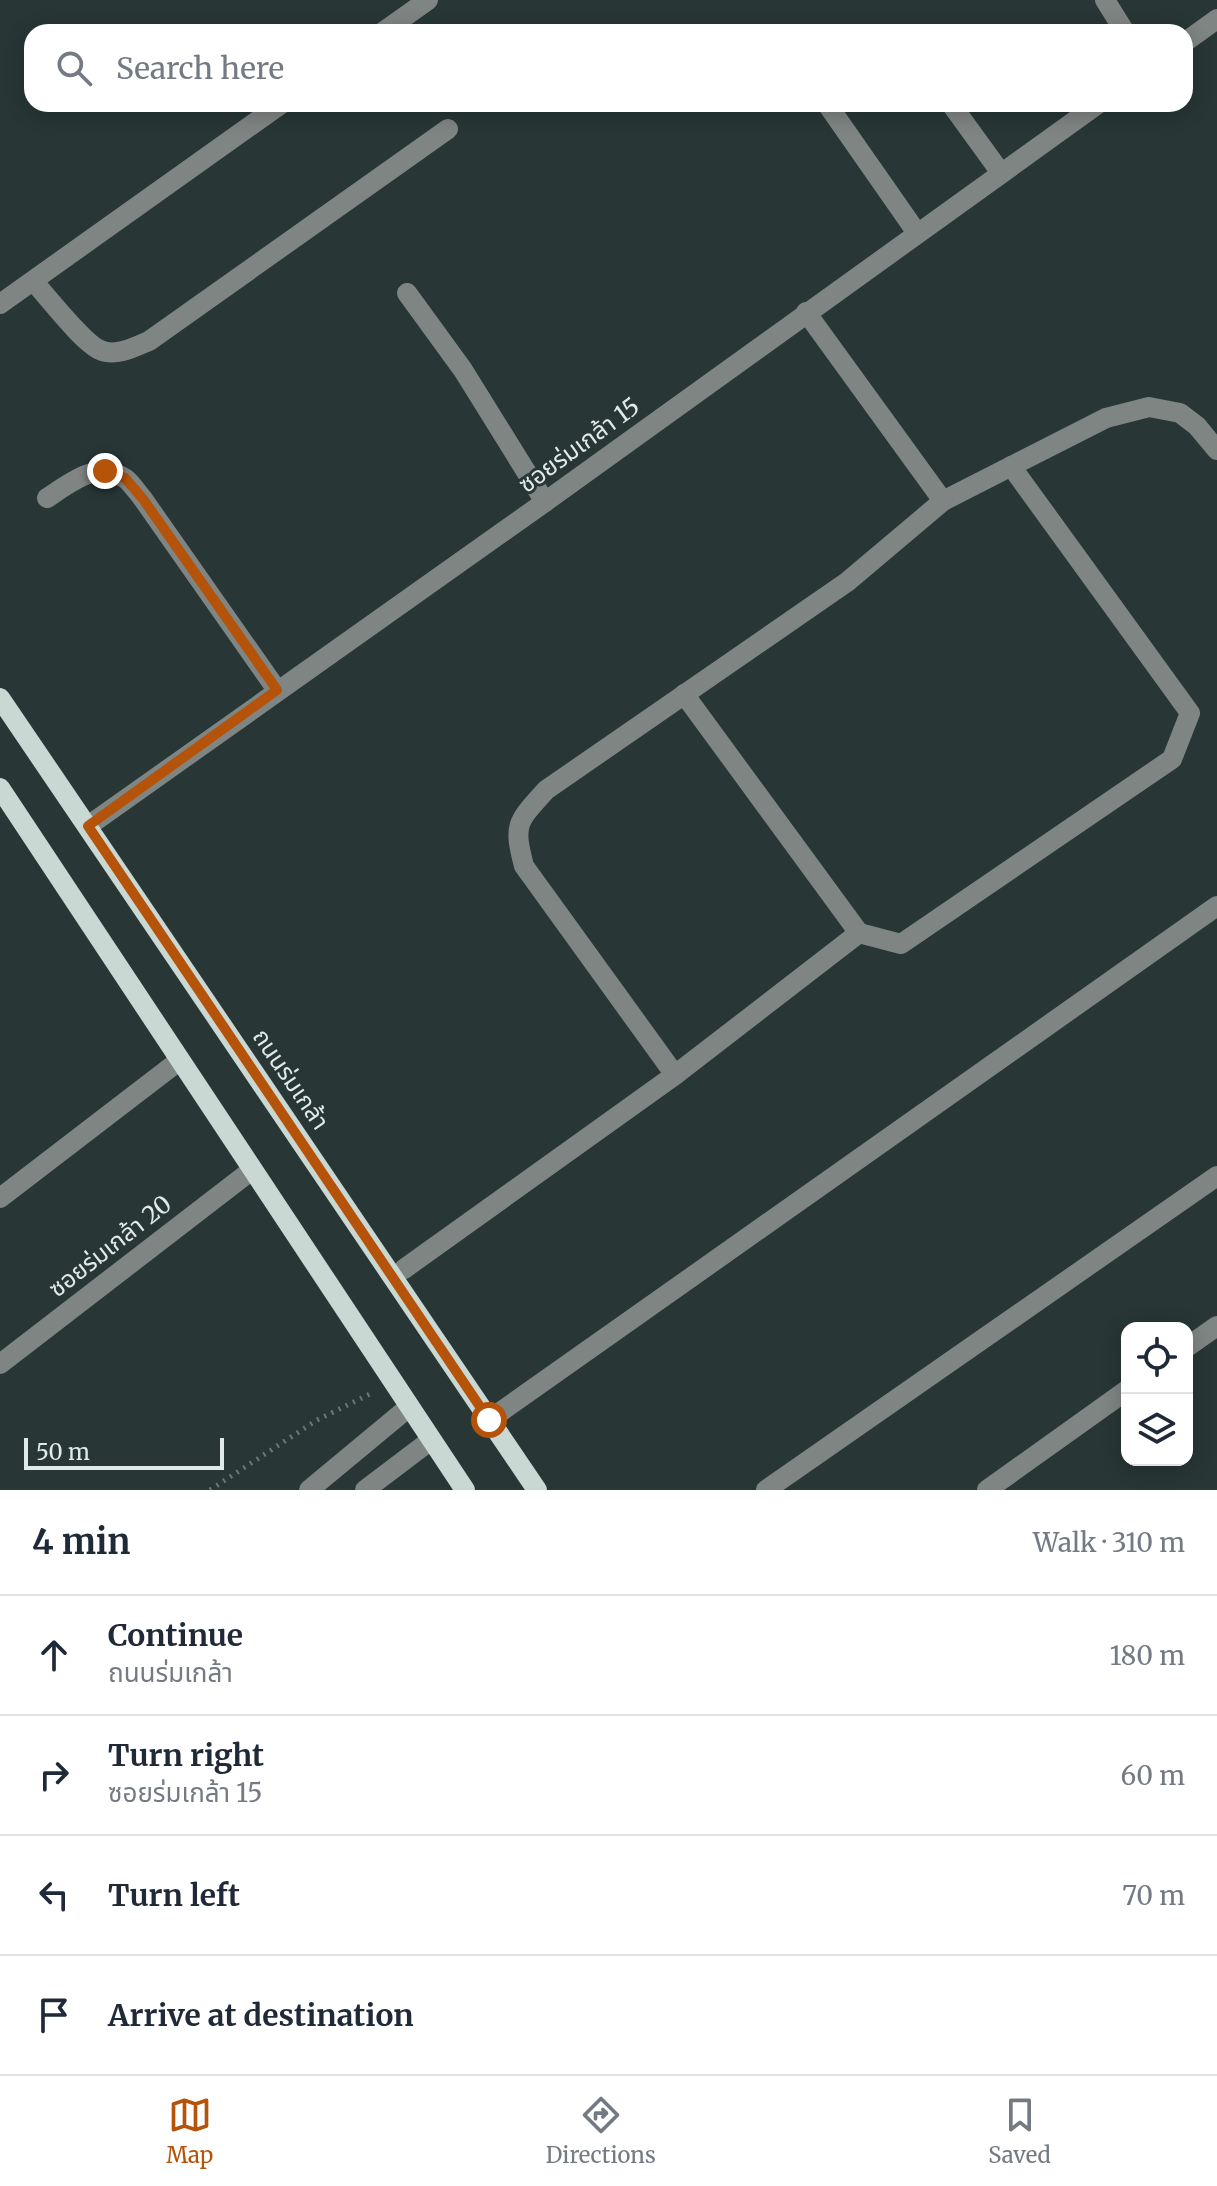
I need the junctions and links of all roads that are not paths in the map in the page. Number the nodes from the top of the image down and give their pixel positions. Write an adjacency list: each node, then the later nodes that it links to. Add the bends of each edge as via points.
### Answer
1 (428, 0): 4 (street)
2 (1105, 0): 5 (street)
3 (1217, 19): 6 (street)
4 (394, 24)
5 (1120, 24)
6 (1193, 36)
7 (270, 112): 14 (street)
8 (833, 112): 13 (street)
9 (957, 112): 12 (street)
10 (1087, 112): 12 (street, ซอยร่มเกล้า 15)
11 (448, 129): 14 (street, via 149,341 122,352 100,350)
12 (1001, 173): 13 (street, ซอยร่มเกล้า 15)
13 (917, 233): 17 (street, ซอยร่มเกล้า 15)
14 (33, 281): 16 (street)
15 (407, 293): 22 (street, via 470,380)
16 (0, 304)
17 (806, 312): 21 (street); 22 (street, ซอยร่มเกล้า 15)
18 (1217, 450): 19 (street, via 1180,413 1149,407 1106,418)
19 (1011, 466): 21 (street); 29 (street, via 1190,713 1172,759 901,944)
20 (47, 498): 23 (street, via 83,475 105,471 125,478)
21 (943, 501): 24 (street, via 847,582)
22 (545, 502): 23 (street, ซอยร่มเกล้า 15)
23 (277, 690): 27 (street, ซอยร่มเกล้า 15)
24 (684, 694): 29 (street); 31 (street, via 546,790 521,817 517,838 524,866)
25 (0, 698): 27 (main road, ถนนร่มเกล้า)
26 (0, 788): 30 (main road)
27 (88, 826): 41 (main road, ถนนร่มเกล้า)
28 (1217, 906): 41 (street)
29 (859, 933): 31 (street)
30 (180, 1060): 32 (main road); 34 (street)
31 (675, 1075): 35 (street)
32 (252, 1170): 38 (street, ซอยร่มเกล้า 20); 40 (main road)
33 (1217, 1176): 47 (street)
34 (0, 1198)
35 (404, 1269)
36 (1217, 1326): 37 (street)
37 (1193, 1343)
38 (0, 1364)
39 (1121, 1394): 48 (street)
40 (409, 1407): 42 (main road); 43 (street)
41 (489, 1420): 46 (main road, ถนนร่มเกล้า)
42 (431, 1440): 44 (street); 45 (main road)
43 (309, 1490)
44 (365, 1490)
45 (465, 1490)
46 (537, 1490)
47 (766, 1490)
48 (987, 1490)

